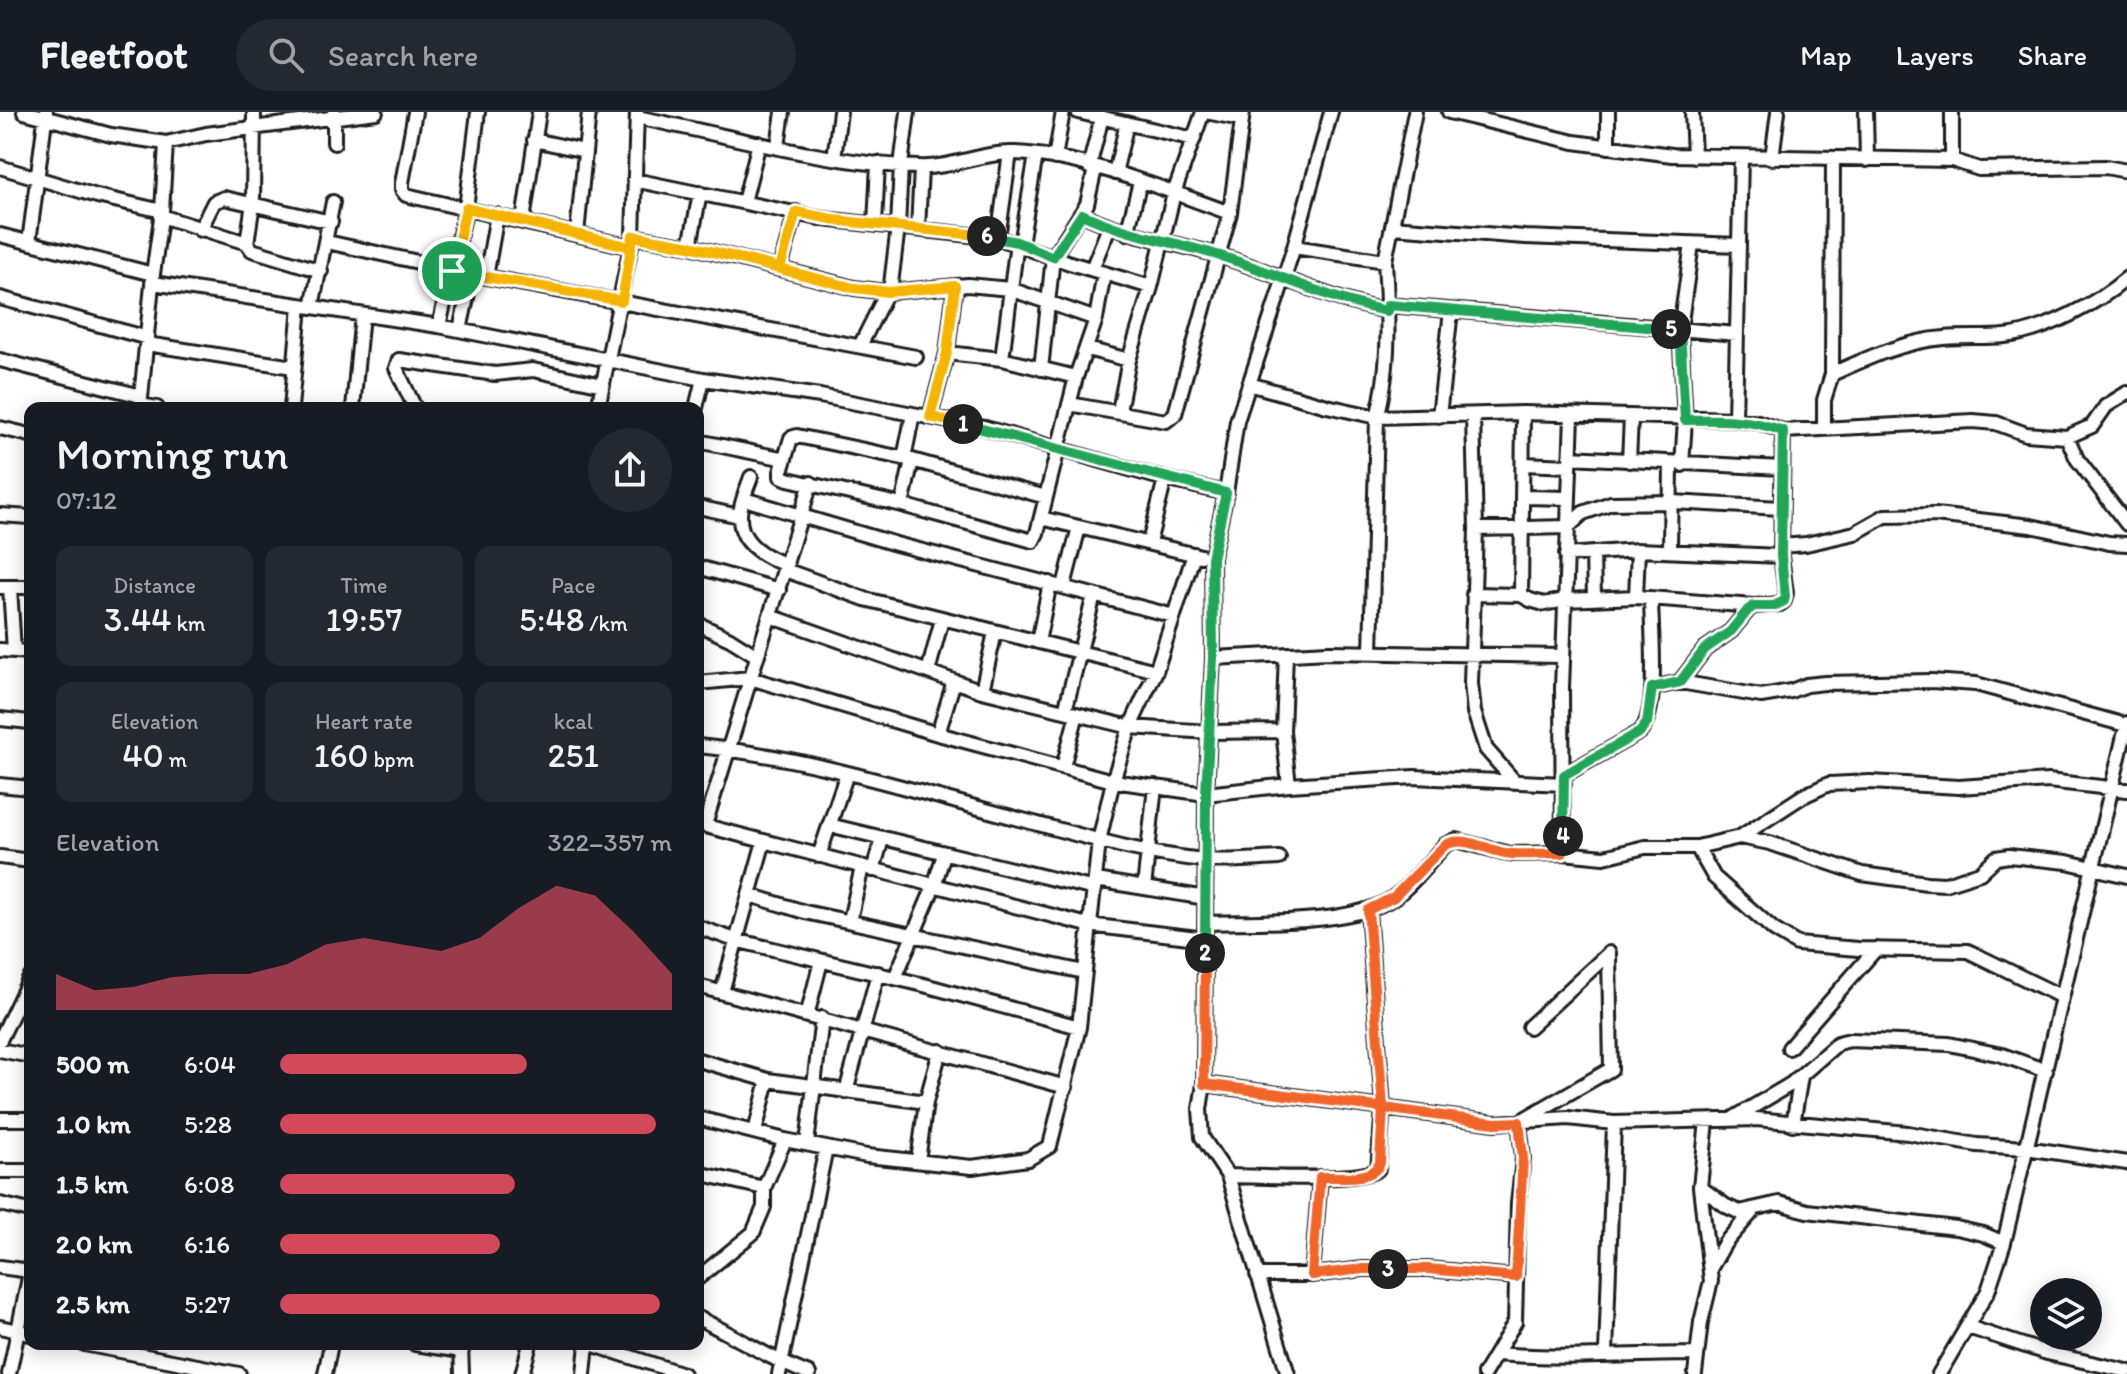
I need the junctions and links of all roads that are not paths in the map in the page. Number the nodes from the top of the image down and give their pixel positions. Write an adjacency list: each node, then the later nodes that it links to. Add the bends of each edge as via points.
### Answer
1 (24, 112): 23 (street)
2 (254, 112): 28 (street)
3 (376, 112): 24 (street)
4 (415, 112): 62 (street, via 402,190)
5 (478, 112): 62 (street)
6 (539, 112): 30 (street)
7 (589, 112): 36 (street)
8 (783, 112): 34 (street)
9 (840, 112): 41 (street)
10 (908, 112): 48 (street)
11 (1063, 112): 42 (street)
12 (1078, 112): 26 (street)
13 (1205, 112): 25 (street); 29 (street)
14 (1331, 112): 89 (street)
15 (1415, 112): 73 (street)
16 (1449, 112): 35 (street)
17 (1608, 112): 35 (street)
18 (1692, 112): 39 (street)
19 (1778, 112): 43 (street)
20 (1866, 112): 45 (street)
21 (1952, 112): 46 (street)
22 (637, 114): 33 (street); 55 (street)
23 (46, 115): 31 (street, via 111,135); 54 (street)
24 (334, 115): 28 (street); 32 (street)
25 (1242, 115): 64 (street)
26 (1102, 117): 27 (street); 51 (street)
27 (1127, 123): 29 (street); 53 (street)
28 (254, 129): 31 (street); 61 (street)
29 (1194, 139): 58 (street)
30 (534, 140): 36 (street); 68 (street)
31 (166, 143): 65 (street)
32 (334, 143)
33 (759, 143): 34 (street); 60 (street)
34 (778, 146): 41 (street)
35 (1608, 147): 39 (street)
36 (585, 151): 77 (street)
37 (1010, 153): 38 (street); 50 (street); 79 (street)
38 (1036, 155): 42 (street); 85 (street)
39 (1694, 156): 40 (street)
40 (1741, 157): 43 (street); 87 (street)
41 (834, 158): 47 (street)
42 (1055, 158): 51 (street)
43 (1772, 158): 44 (street)
44 (1833, 159): 45 (street); 131 (street)
45 (1867, 160): 46 (street)
46 (1952, 160): 52 (street, via 1979,169)
47 (878, 163): 48 (street); 70 (street)
48 (901, 165): 50 (street); 71 (street)
49 (0, 167): 54 (street)
50 (921, 168): 74 (street)
51 (1092, 168): 53 (street); 66 (street)
52 (2127, 171)
53 (1115, 173): 56 (street)
54 (38, 178): 65 (street); 80 (street)
55 (634, 180): 57 (street); 82 (street)
56 (1140, 182): 58 (street); 76 (street)
57 (700, 193): 60 (street); 88 (street)
58 (1174, 193): 64 (street); 83 (street)
59 (333, 202): 69 (street)
60 (744, 202): 63 (street)
61 (253, 203): 69 (street); 75 (street, via 224,198 214,202); 84 (street)
62 (466, 208): 67 (street); 95 (street)
63 (796, 212): 70 (street); 93 (street)
64 (1230, 213): 90 (street)
65 (161, 214): 75 (street); 99 (street)
66 (1082, 214): 72 (street); 91 (street)
67 (497, 215): 68 (street); 98 (street)
68 (523, 221): 77 (street)
69 (331, 222): 81 (street)
70 (875, 225): 71 (street)
71 (898, 227): 74 (street); 105 (street)
72 (1109, 227): 76 (street); 96 (street)
73 (1392, 227): 86 (street); 92 (street)
74 (918, 229): 79 (street)
75 (200, 230): 84 (street)
76 (1127, 233): 83 (street)
77 (577, 234): 82 (street)
78 (0, 235): 80 (street)
79 (998, 238): 85 (street)
80 (29, 242): 99 (street)
81 (327, 242): 94 (street); 95 (street)
82 (632, 242): 88 (street); 107 (street)
83 (1162, 242): 90 (street); 103 (street)
84 (247, 243): 94 (street, via 252,250)
85 (1019, 243): 91 (street); 104 (street)
86 (1692, 244): 87 (street); 115 (street)
87 (1739, 245): 117 (street)
88 (690, 246): 93 (street)
89 (1294, 247): 92 (street); 101 (street)
90 (1218, 255): 101 (street); 145 (street, via 1175,414 1166,421)
91 (1053, 257): 96 (street); 108 (street)
92 (1385, 261): 110 (street)
93 (780, 268): 105 (street)
94 (321, 271): 109 (street)
95 (452, 271): 97 (street); 114 (street)
96 (1098, 271): 103 (street); 113 (street)
97 (472, 274): 98 (street); 116 (street)
98 (486, 277): 107 (street)
99 (153, 278): 109 (street); 118 (street)
100 (2127, 278): 131 (street, via 2038,328 2009,336 1942,338 1905,346)
101 (1283, 280): 110 (street, via 1350,303); 134 (street)
102 (955, 286): 104 (street); 105 (street); 122 (street)
103 (1151, 287): 127 (street)
104 (1010, 289): 108 (street); 124 (street)
105 (888, 292): 120 (street)
106 (0, 298): 118 (street)
107 (622, 301): 120 (street); 126 (street)
108 (1049, 301): 113 (street); 129 (street)
109 (306, 306): 112 (street); 128 (street)
110 (1387, 308): 111 (street); 152 (street, via 1383,397)
111 (1451, 311): 115 (street); 149 (street)
112 (362, 315): 114 (street); 140 (street)
113 (1096, 319): 121 (street)
114 (439, 326): 116 (street)
115 (1680, 329): 117 (street); 155 (street)
116 (460, 330): 119 (street)
117 (1737, 334): 154 (street)
118 (148, 341): 128 (street); 138 (street)
119 (537, 344): 126 (street); 130 (street)
120 (860, 346): 123 (street)
121 (1087, 349): 127 (street); 132 (street)
122 (947, 353): 124 (street); 151 (street)
123 (916, 357)
124 (1002, 359): 129 (street)
125 (0, 360): 137 (street)
126 (609, 360): 133 (street); 135 (street)
127 (1129, 360): 145 (street)
128 (293, 367): 139 (street)
129 (1041, 369): 132 (street)
130 (533, 370): 135 (street); 141 (street, via 495,374 399,360 396,368)
131 (1832, 374): 157 (street, via 1824,400)
132 (1076, 377): 144 (street)
133 (703, 379): 143 (street); 147 (street)
134 (1249, 384): 152 (street); 173 (street, via 1237,421)
135 (603, 385): 142 (street)
136 (2127, 393): 160 (street, via 2106,406 2092,426)
137 (138, 402)
138 (141, 402)
139 (291, 402)
140 (354, 402)
141 (412, 402)
142 (599, 402)
143 (697, 402)
144 (1069, 404): 145 (street); 162 (street)
145 (1119, 411)
146 (1523, 413): 148 (street); 150 (street); 167 (street)
147 (913, 414): 151 (street); 164 (street)
148 (1572, 415): 153 (street); 166 (street)
149 (1439, 416): 150 (street); 152 (street)
150 (1473, 416): 190 (street)
151 (930, 417): 162 (street)
152 (1377, 417): 223 (street)
153 (1631, 417): 155 (street); 165 (street)
154 (1735, 419): 155 (street); 158 (street)
155 (1685, 420): 168 (street)
156 (0, 428): 159 (street)
157 (1824, 428): 158 (street); 160 (street, via 1973,421)
158 (1783, 431): 169 (street)
159 (24, 434)
160 (2067, 437): 187 (street, via 2085,471)
161 (704, 442): 163 (street)
162 (1058, 447): 171 (street); 174 (street)
163 (785, 459): 164 (street, via 791,438 797,436); 172 (street, via 781,476)
164 (908, 459): 174 (street); 179 (street)
165 (1629, 461): 166 (street); 168 (street)
166 (1570, 462): 167 (street); 176 (street)
167 (1523, 464): 175 (street)
168 (1676, 464): 169 (street); 178 (street)
169 (1782, 468): 181 (street)
170 (751, 477): 177 (street)
171 (1165, 479): 173 (street); 192 (street)
172 (811, 483): 179 (street); 184 (street)
173 (1226, 493): 200 (street)
174 (1046, 497): 186 (street)
175 (1524, 497): 176 (street); 191 (street)
176 (1569, 498): 189 (street)
177 (744, 499): 183 (street); 184 (street)
178 (1673, 502): 181 (street); 189 (street, via 1611,503 1583,513); 195 (street)
179 (902, 505): 186 (street, via 1030,541 1036,538)
180 (704, 508): 183 (street)
181 (1780, 508): 196 (street)
182 (0, 515): 185 (street)
183 (739, 516): 201 (street, via 745,536 760,554)
184 (802, 516): 201 (street); 203 (street)
185 (24, 517)
186 (1041, 518): 188 (street)
187 (2127, 524)
188 (1079, 527): 192 (street); 204 (street)
189 (1568, 527): 191 (street); 199 (street)
190 (1476, 529): 191 (street); 207 (street)
191 (1522, 529): 209 (street)
192 (1149, 543): 198 (street)
193 (2127, 544): 196 (street, via 2031,526 1935,515 1885,516 1855,533)
194 (1638, 550): 195 (street); 197 (street); 210 (street)
195 (1670, 551): 196 (street)
196 (1781, 551): 214 (street, via 1784,601)
197 (1593, 553): 199 (street); 212 (street)
198 (1194, 554): 200 (street); 216 (street)
199 (1566, 555): 213 (street)
200 (1212, 558): 228 (street)
201 (786, 567): 206 (street); 217 (street, via 865,599)
202 (704, 569): 206 (street)
203 (1050, 583): 204 (street); 220 (street)
204 (1064, 586): 208 (street)
205 (5, 587): 221 (street)
206 (779, 590): 215 (street)
207 (1473, 594): 209 (street); 225 (street)
208 (1094, 595): 216 (street); 222 (street)
209 (1521, 595): 213 (street, via 1544,604)
210 (1636, 597): 211 (street); 212 (street)
211 (1651, 598): 214 (street); 235 (street)
212 (1594, 599): 213 (street)
213 (1565, 600): 227 (street)
214 (1754, 606): 234 (street, via 1705,649)
215 (770, 616): 226 (street); 230 (street)
216 (1174, 616): 229 (street)
217 (942, 619): 219 (street); 230 (street)
218 (704, 627): 226 (street)
219 (995, 632): 220 (street); 236 (street)
220 (1038, 642): 222 (street)
221 (7, 650)
222 (1078, 651): 229 (street); 237 (street)
223 (1371, 652): 224 (street); 225 (street)
224 (1286, 654): 228 (street); 242 (street)
225 (1474, 654): 227 (street); 252 (street, via 1471,683 1478,730 1486,749)
226 (757, 656): 231 (street)
227 (1563, 656): 250 (street)
228 (1213, 658): 243 (street)
229 (1156, 671): 241 (street)
230 (928, 672): 232 (street)
231 (750, 678): 233 (street); 244 (street); 246 (street)
232 (954, 681): 236 (street); 244 (street)
233 (704, 682)
234 (1680, 682): 235 (street); 240 (street, via 1761,696 1825,683 1976,684)
235 (1652, 688): 250 (street, via 1643,729)
236 (982, 691): 237 (street)
237 (1071, 712): 241 (street); 248 (street)
238 (0, 719): 239 (street)
239 (24, 721)
240 (2127, 724): 247 (street)
241 (1130, 727): 243 (street); 251 (street)
242 (1283, 731): 243 (street); 254 (street)
243 (1210, 732): 259 (street)
244 (938, 734): 248 (street)
245 (704, 747): 246 (street)
246 (727, 749): 249 (street); 260 (street)
247 (2124, 752): 257 (street)
248 (1063, 767): 251 (street)
249 (847, 773): 262 (street); 266 (street)
250 (1564, 780): 252 (street); 269 (street)
251 (1113, 781): 255 (street); 266 (street)
252 (1515, 782): 254 (street, via 1414,777)
253 (0, 785): 256 (street)
254 (1289, 785): 259 (street)
255 (1155, 786): 259 (street); 268 (street)
256 (24, 787)
257 (2112, 788): 258 (street); 263 (street, via 2048,781 1959,787 1829,784); 276 (street)
258 (2127, 790)
259 (1206, 794): 275 (street)
260 (704, 815)
261 (704, 825): 265 (street)
262 (829, 825): 264 (street); 271 (street)
263 (1740, 837): 267 (street); 276 (street, via 1862,874 1927,883 1945,884 1980,873 1996,858 2009,856)
264 (882, 839): 270 (street); 277 (street)
265 (764, 841): 271 (street); 282 (street)
266 (1099, 841): 268 (street); 279 (street)
267 (1697, 847): 269 (street, via 1645,847 1604,857); 292 (street, via 1714,877 1786,938 1797,944)
268 (1148, 851): 275 (street); 281 (street)
269 (1563, 853): 284 (street, via 1510,854 1456,840 1394,897)
270 (944, 854): 279 (street); 280 (street)
271 (819, 856): 277 (street)
272 (0, 857): 274 (street)
273 (1279, 858): 275 (street)
274 (24, 860)
275 (1207, 860): 283 (street)
276 (2094, 868): 278 (street); 299 (street)
277 (868, 869): 280 (street); 285 (street)
278 (2127, 876)
279 (1095, 885): 281 (street); 287 (street)
280 (934, 886): 287 (street); 289 (street)
281 (1144, 888): 283 (street)
282 (750, 895): 285 (street); 291 (street)
283 (1206, 898): 286 (street)
284 (1368, 910): 286 (street, via 1316,919); 320 (street)
285 (850, 920): 289 (street)
286 (1206, 923): 290 (street)
287 (1088, 925): 290 (street); 294 (street)
288 (704, 929): 291 (street)
289 (915, 934): 294 (street); 296 (street)
290 (1206, 939): 315 (street)
291 (735, 940): 293 (street); 298 (street)
292 (1876, 949): 299 (street, via 1968,951); 307 (street)
293 (821, 961): 295 (street); 301 (street)
294 (1084, 972): 303 (street)
295 (878, 973): 296 (street); 305 (street)
296 (895, 978): 303 (street)
297 (704, 988): 298 (street)
298 (722, 992): 301 (street)
299 (2062, 997): 312 (street)
300 (24, 1000): 306 (street)
301 (807, 1016): 302 (street)
302 (822, 1018): 305 (street); 316 (street)
303 (1079, 1027): 317 (street)
304 (1529, 1027): 326 (street, via 1609,953 1611,1069)
305 (862, 1029): 309 (street); 318 (street)
306 (0, 1040)
307 (1789, 1048)
308 (0, 1050): 310 (street)
309 (940, 1051): 317 (street); 319 (street)
310 (24, 1055)
311 (704, 1062): 314 (street)
312 (2046, 1071): 313 (street, via 1949,1044 1850,1040 1838,1043); 333 (street)
313 (1801, 1076): 324 (street); 328 (street)
314 (768, 1080): 316 (street); 329 (street)
315 (1204, 1084): 320 (street); 339 (street, via 1202,1137)
316 (813, 1086): 318 (street); 331 (street)
317 (1066, 1087): 334 (street, via 1050,1146 1028,1159 972,1167)
318 (846, 1092): 319 (street)
319 (926, 1102): 334 (street)
320 (1383, 1107): 326 (street); 340 (street, via 1378,1169 1369,1175)
321 (0, 1119): 322 (street)
322 (24, 1119)
323 (704, 1119): 329 (street)
324 (1732, 1119): 325 (street); 328 (street)
325 (1707, 1121): 327 (street); 341 (street)
326 (1519, 1122): 327 (street, via 1568,1118); 353 (street, via 1523,1158)
327 (1614, 1123): 365 (street)
328 (1793, 1124): 333 (street)
329 (755, 1132): 330 (street)
330 (785, 1140): 331 (street); 342 (street)
331 (807, 1144): 332 (street)
332 (826, 1148): 334 (street); 367 (street)
333 (2026, 1148): 335 (street); 346 (street)
334 (918, 1161)
335 (2127, 1163)
336 (0, 1171): 337 (street)
337 (24, 1171)
338 (704, 1174): 342 (street)
339 (1228, 1176): 340 (street); 351 (street)
340 (1320, 1177): 352 (street)
341 (1700, 1187): 345 (street, via 1739,1212); 349 (street)
342 (764, 1188): 348 (street, via 764,1207 753,1233)
343 (0, 1204): 344 (street)
344 (24, 1210)
345 (1753, 1211): 346 (street, via 1779,1203 1807,1211 1956,1228); 349 (street)
346 (2004, 1243): 356 (street, via 1988,1291)
347 (0, 1267): 350 (street)
348 (704, 1268)
349 (1710, 1269): 366 (street)
350 (24, 1271)
351 (1257, 1275): 352 (street); 377 (street)
352 (1312, 1275): 353 (street, via 1428,1269)
353 (1516, 1277): 364 (street, via 1515,1322)
354 (704, 1321): 367 (street, via 731,1333)
355 (0, 1327): 357 (street)
356 (1968, 1327): 368 (street); 380 (street)
357 (24, 1332): 369 (street)
358 (115, 1350): 370 (street)
359 (330, 1350): 371 (street)
360 (462, 1350): 372 (street)
361 (528, 1350): 373 (street)
362 (588, 1350): 374 (street)
363 (608, 1350): 375 (street)
364 (1497, 1354): 365 (street, via 1580,1359); 378 (street)
365 (1606, 1354): 366 (street)
366 (1697, 1354): 379 (street)
367 (780, 1369): 376 (street)
368 (2119, 1371)
369 (9, 1374)
370 (239, 1374)
371 (325, 1374)
372 (462, 1374)
373 (522, 1374)
374 (584, 1374)
375 (683, 1374)
376 (809, 1374)
377 (1288, 1374)
378 (1484, 1374)
379 (1695, 1374)
380 (1939, 1374)

